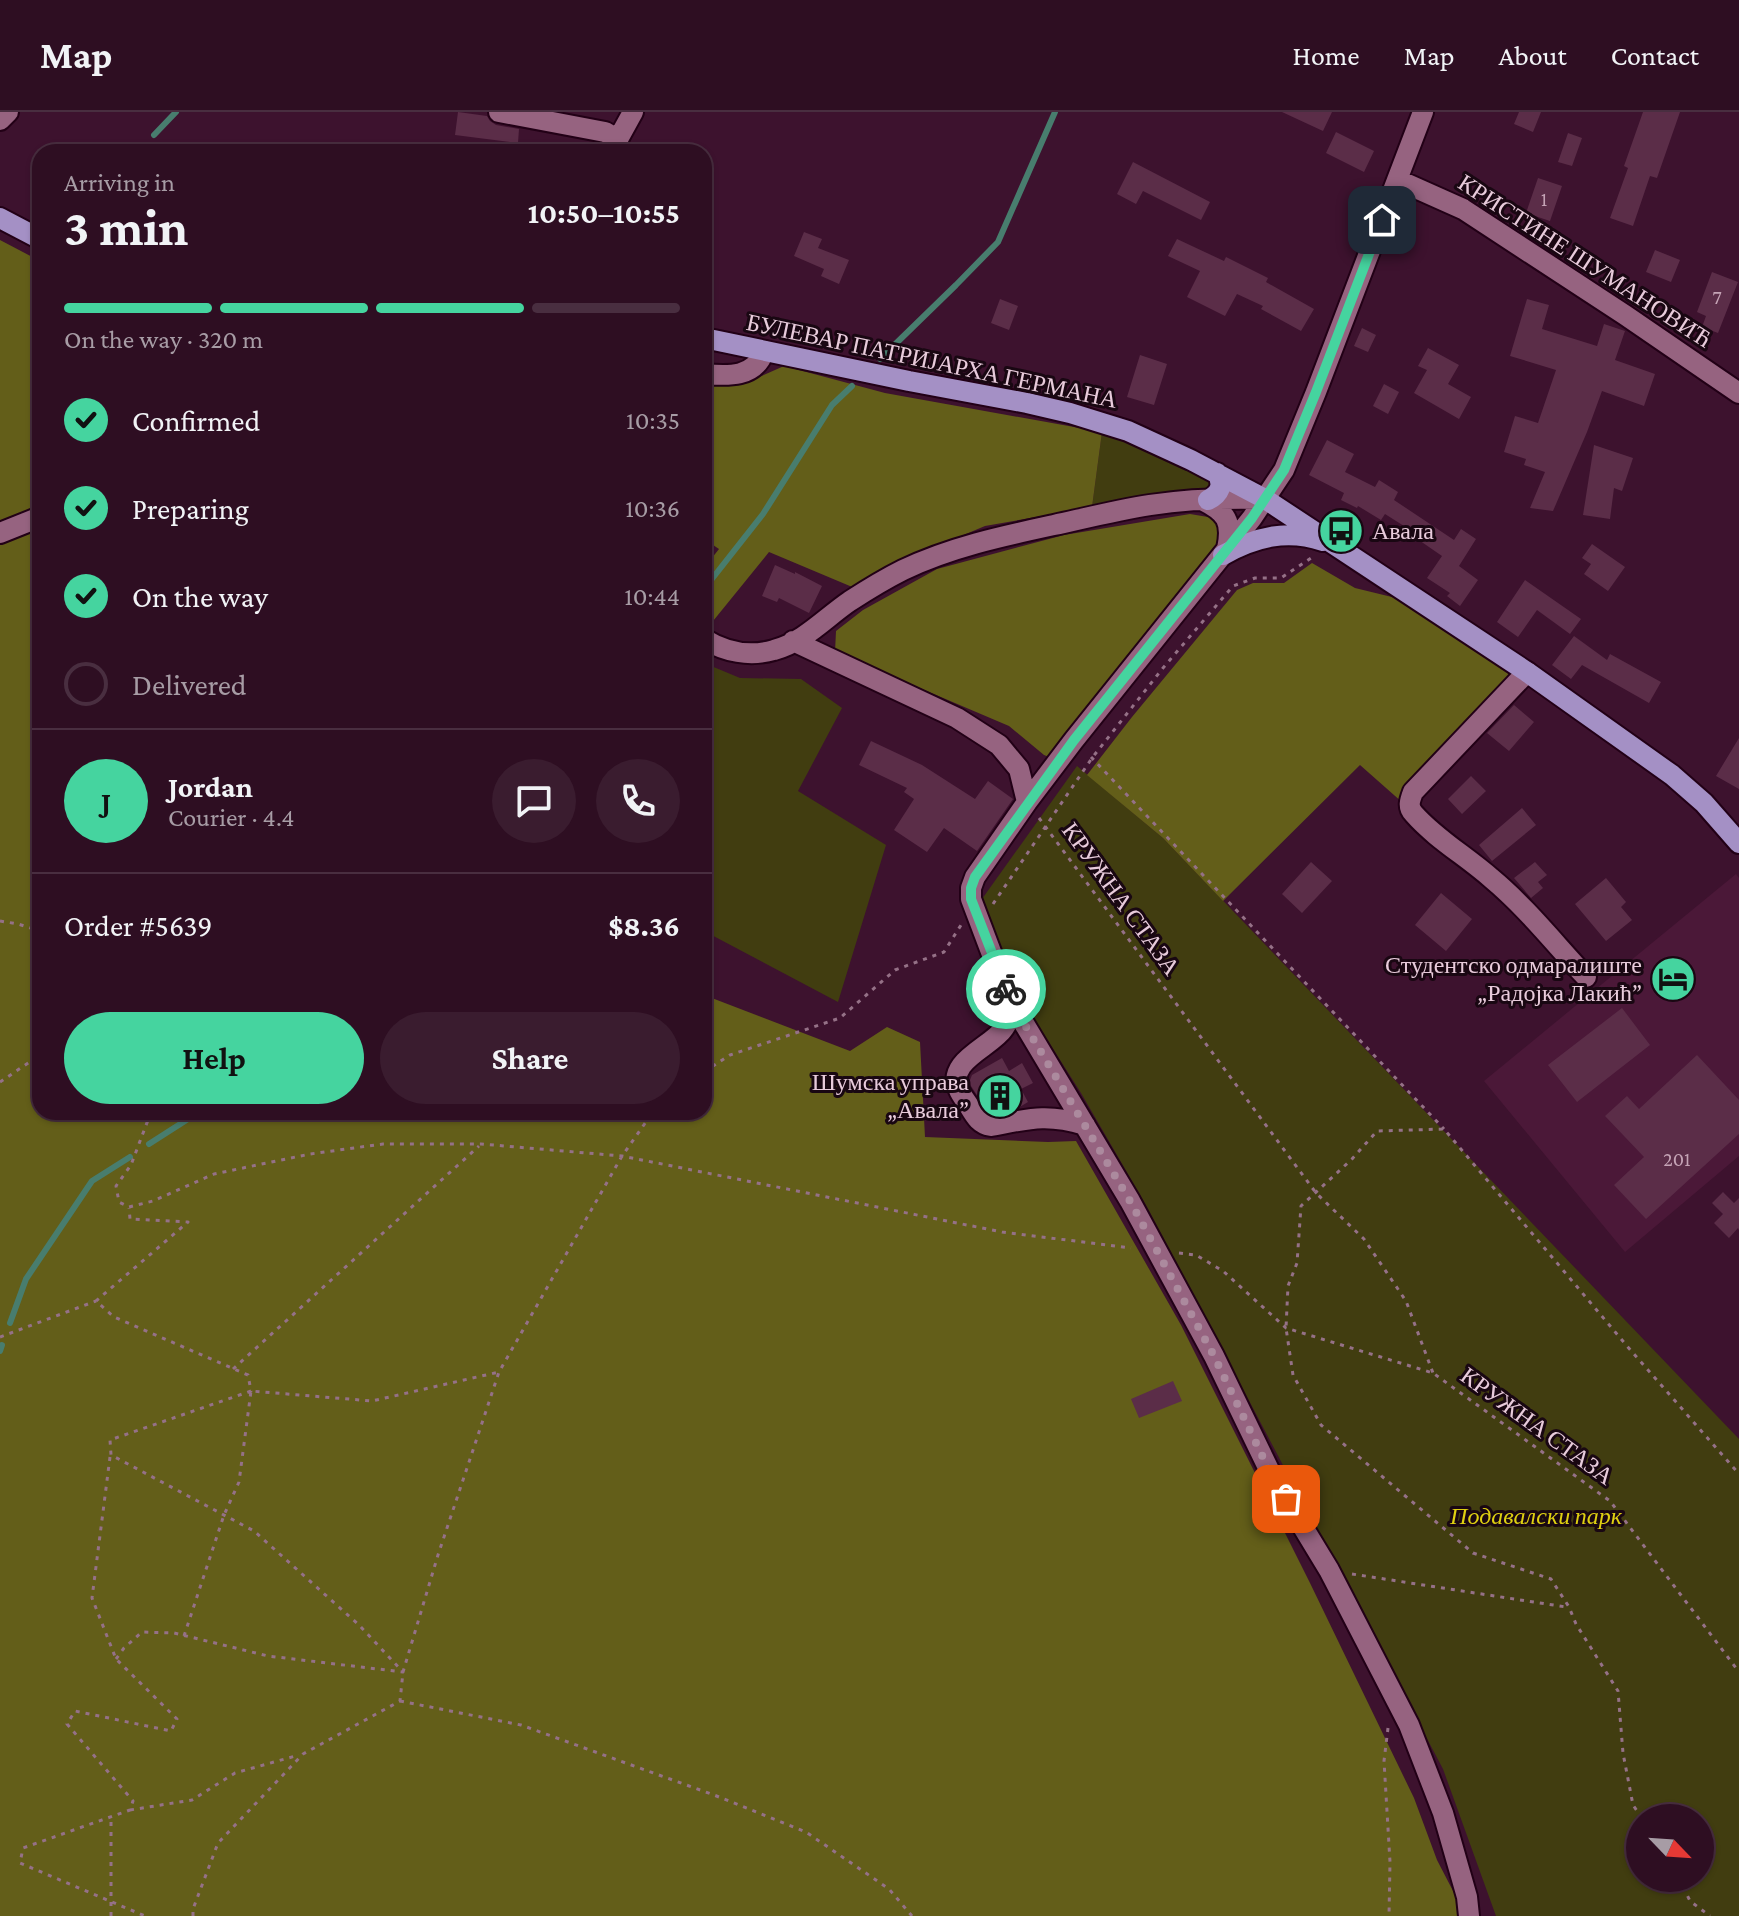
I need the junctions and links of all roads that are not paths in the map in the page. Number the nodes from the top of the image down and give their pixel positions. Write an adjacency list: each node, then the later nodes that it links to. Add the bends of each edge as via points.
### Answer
1 (8, 112): 5 (street)
2 (499, 112): 6 (street, via 605,132)
3 (633, 112): 7 (street)
4 (1423, 112): 8 (street)
5 (0, 120)
6 (613, 144)
7 (615, 144)
8 (1398, 180): 14 (street, КРИСТИНЕ ШУМАНОВИЋ, via 1463,209); 16 (street, via 1284,470)
9 (0, 218): 10 (main road)
10 (32, 235)
11 (712, 340): 12 (main road, БУЛЕВАР ПАТРИЈАРХА ГЕРМАНА)
12 (764, 351): 13 (street, via 747,372); 15 (main road, БУЛЕВАР ПАТРИЈАРХА ГЕРМАНА, via 1070,413 1128,431)
13 (712, 375)
14 (1739, 393)
15 (1217, 473): 16 (main road, БУЛЕВАР ПАТРИЈАРХА ГЕРМАНА); 17 (main road, via 1220,490)
16 (1265, 499): 17 (street); 20 (main road, БУЛЕВАР ПАТРИЈАРХА ГЕРМАНА); 21 (street)
17 (1205, 500): 21 (street, via 1227,519); 22 (street, via 1083,518 943,553 850,601)
18 (32, 520): 19 (street)
19 (0, 533)
20 (1334, 544): 21 (main road, via 1279,535); 24 (main road, БУЛЕВАР ПАТРИЈАРХА ГЕРМАНА)
21 (1225, 552): 25 (street)
22 (793, 641): 23 (street, via 762,653); 25 (street, via 957,718 999,745 1019,769)
23 (712, 643)
24 (1527, 672): 26 (main road, БУЛЕВАР ПАТРИЈАРХА ГЕРМАНА, via 1672,775); 27 (street, via 1409,802 1411,812 1491,878)
25 (1027, 802): 28 (street, via 975,877 971,894)
26 (1739, 843)
27 (1586, 977)
28 (1013, 1005): 29 (street); 29 (street, via 1003,1030 963,1064 956,1076 958,1088 986,1125 1048,1117)
29 (1085, 1125): 30 (street, via 1411,1729 1443,1813)
30 (1469, 1916)

